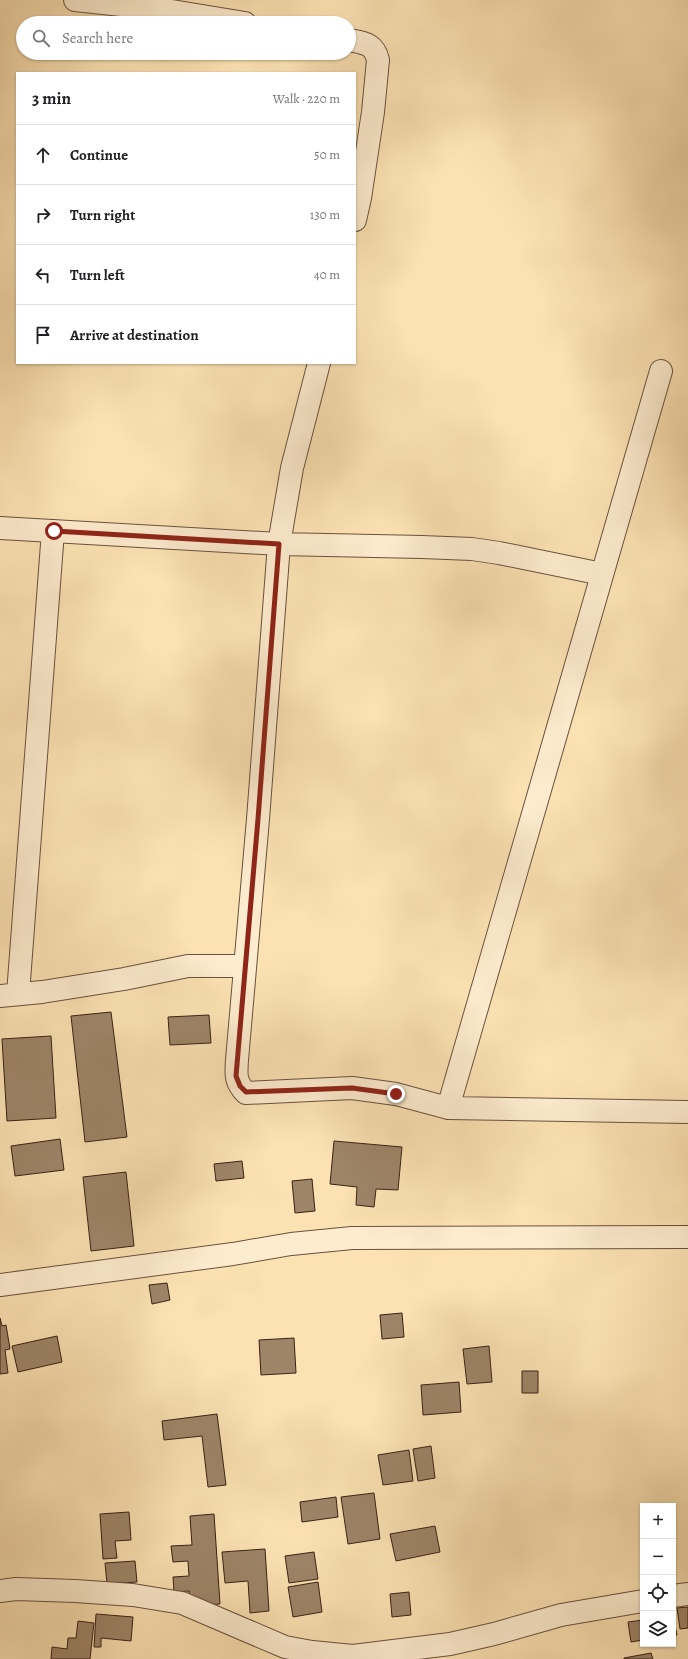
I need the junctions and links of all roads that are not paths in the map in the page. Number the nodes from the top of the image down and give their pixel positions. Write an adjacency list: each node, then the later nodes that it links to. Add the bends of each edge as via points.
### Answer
1 (75, 0): 2 (street)
2 (202, 16)
3 (356, 41): 4 (street, via 371,46 378,60 372,120)
4 (356, 216)
5 (319, 364): 9 (street, via 292,468)
6 (661, 371): 10 (street)
7 (0, 528): 8 (street)
8 (54, 531): 9 (street); 12 (street)
9 (279, 544): 10 (street, via 472,550); 11 (street)
10 (602, 574): 13 (street)
11 (245, 966): 12 (street, via 188,966 124,979); 13 (street, via 236,1076 246,1092 352,1088 396,1094)
12 (9, 995)
13 (448, 1108): 14 (street)
14 (688, 1112)
15 (688, 1237): 16 (street, via 352,1238 291,1244)
16 (0, 1285)
17 (0, 1591): 20 (street, via 16,1589 133,1595 182,1604 285,1646 312,1652 353,1656 450,1644 561,1616)
18 (688, 1594): 19 (street)
19 (676, 1596)
20 (640, 1602)

